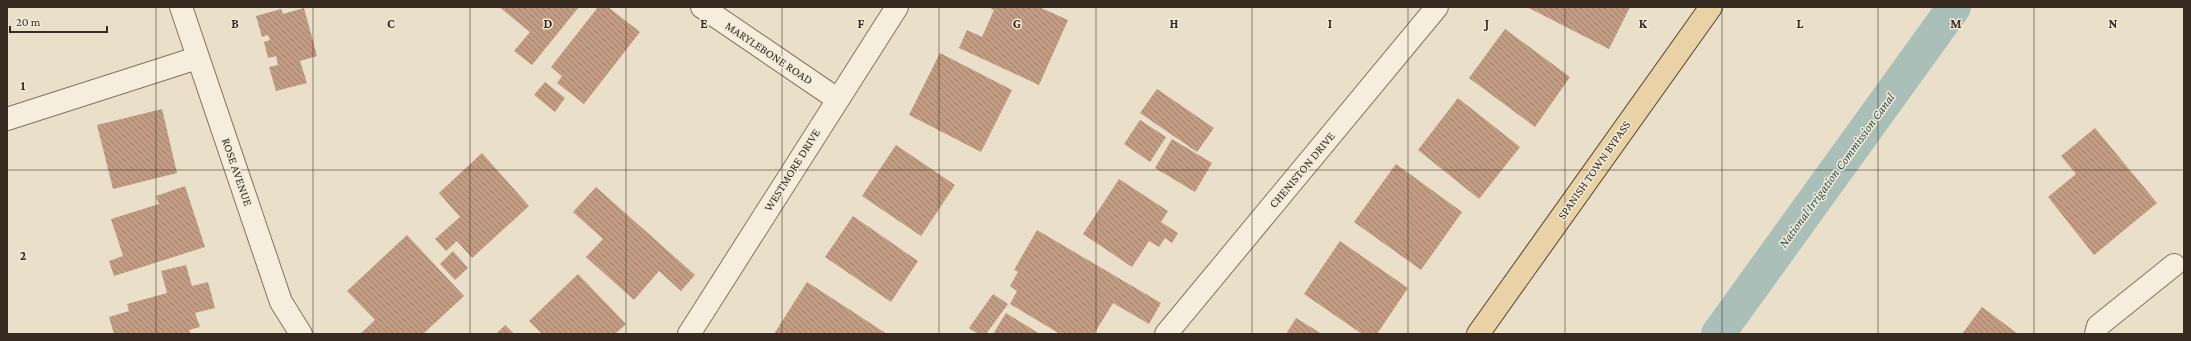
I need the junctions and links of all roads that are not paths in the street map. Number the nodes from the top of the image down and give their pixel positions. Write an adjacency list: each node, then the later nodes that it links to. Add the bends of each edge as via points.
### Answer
1 (181, 7): 6 (street, ROSE AVENUE)
2 (702, 7): 7 (street, MARYLEBONE ROAD)
3 (897, 7): 7 (street, WESTMORE DRIVE)
4 (1437, 7): 12 (street, CHENISTON DRIVE)
5 (1711, 7): 13 (main road, SPANISH TOWN BYPASS)
6 (198, 58): 8 (street); 10 (street, ROSE AVENUE, via 281,302)
7 (837, 99): 11 (street, WESTMORE DRIVE)
8 (7, 119)
9 (2174, 265): 14 (street, via 2098,326)
10 (301, 334)
11 (689, 334)
12 (1166, 334)
13 (1478, 334)
14 (2096, 334)

